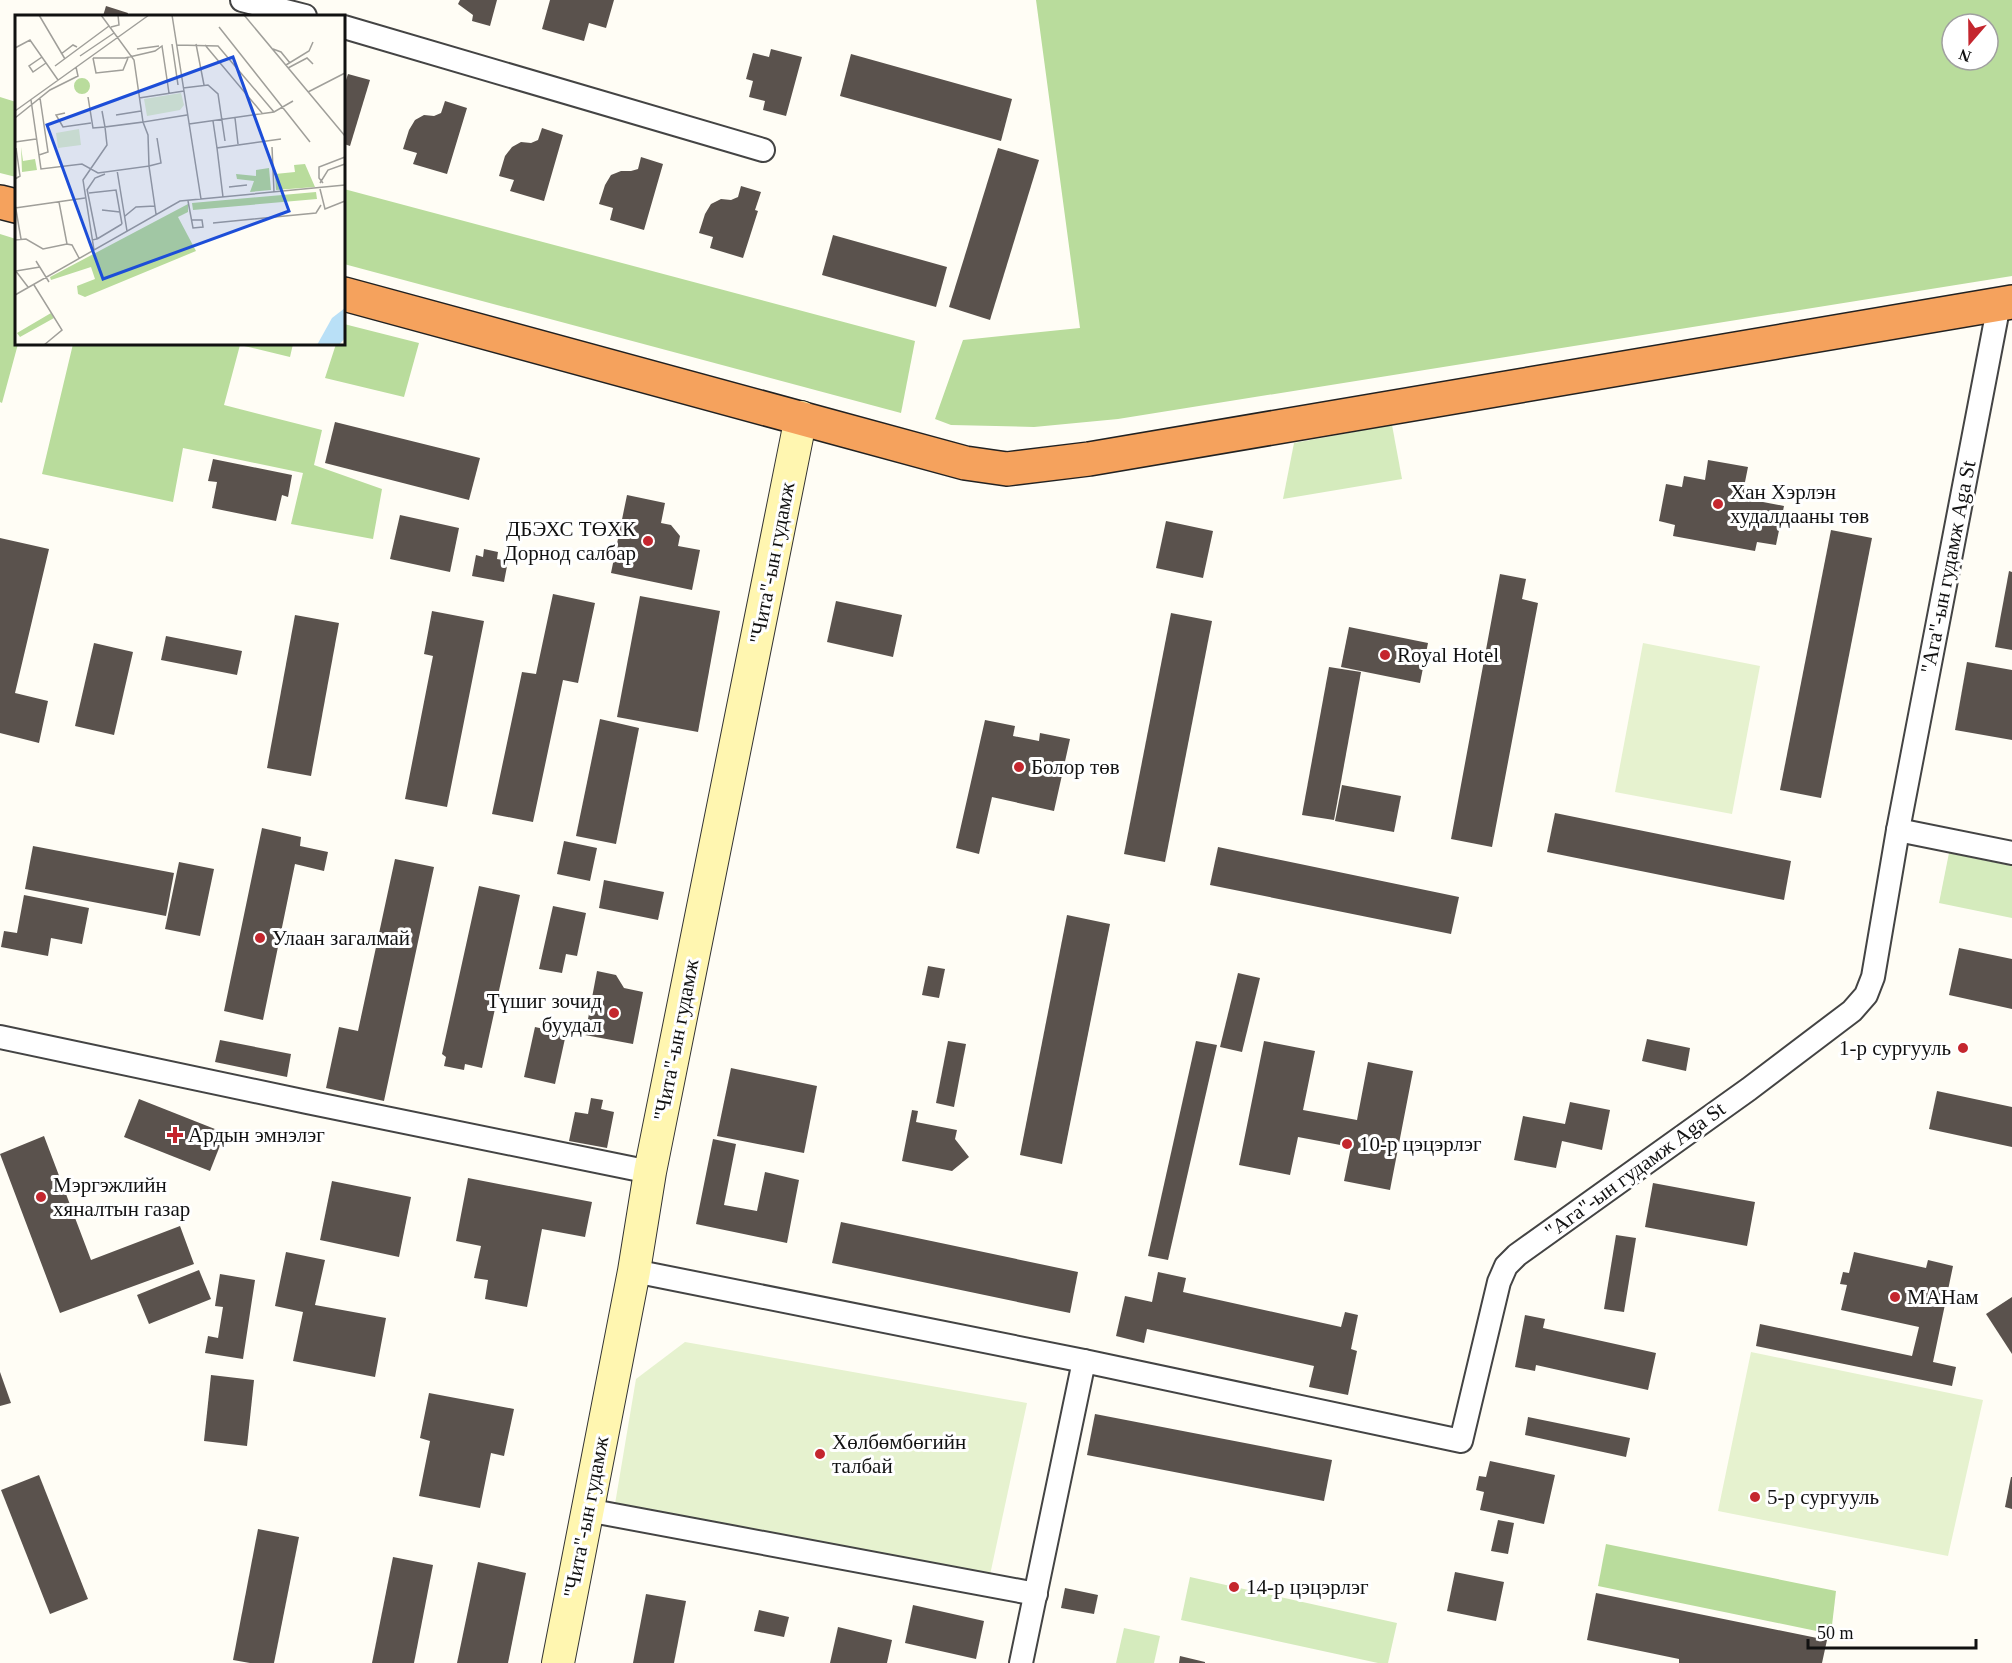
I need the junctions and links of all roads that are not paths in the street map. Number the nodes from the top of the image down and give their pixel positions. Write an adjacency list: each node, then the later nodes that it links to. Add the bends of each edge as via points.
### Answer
1 (242, 0): 2 (street)
2 (300, 15)
3 (345, 27): 4 (street)
4 (763, 150)
5 (0, 202): 6 (highway)
6 (15, 206)
7 (345, 294): 9 (highway)
8 (2006, 303): 9 (highway, via 1089,459 1007,469 965,463); 10 (street, "Ага"-ын гудамж Aga St)
9 (801, 417): 13 (main road, "Чита"-ын гудамж)
10 (1898, 830): 11 (street); 15 (street, "Ага"-ын гудамж Aga St, via 1873,977 1866,995 1852,1011 1506,1266 1461,1441)
11 (2012, 853)
12 (0, 1036): 13 (street)
13 (650, 1172): 14 (main road, "Чита"-ын гудамж)
14 (634, 1271): 15 (street); 16 (main road, "Чита"-ын гудамж)
15 (1084, 1361): 17 (street)
16 (587, 1510): 17 (street); 18 (main road, "Чита"-ын гудамж)
17 (1035, 1596): 19 (street)
18 (558, 1663)
19 (1021, 1663)

